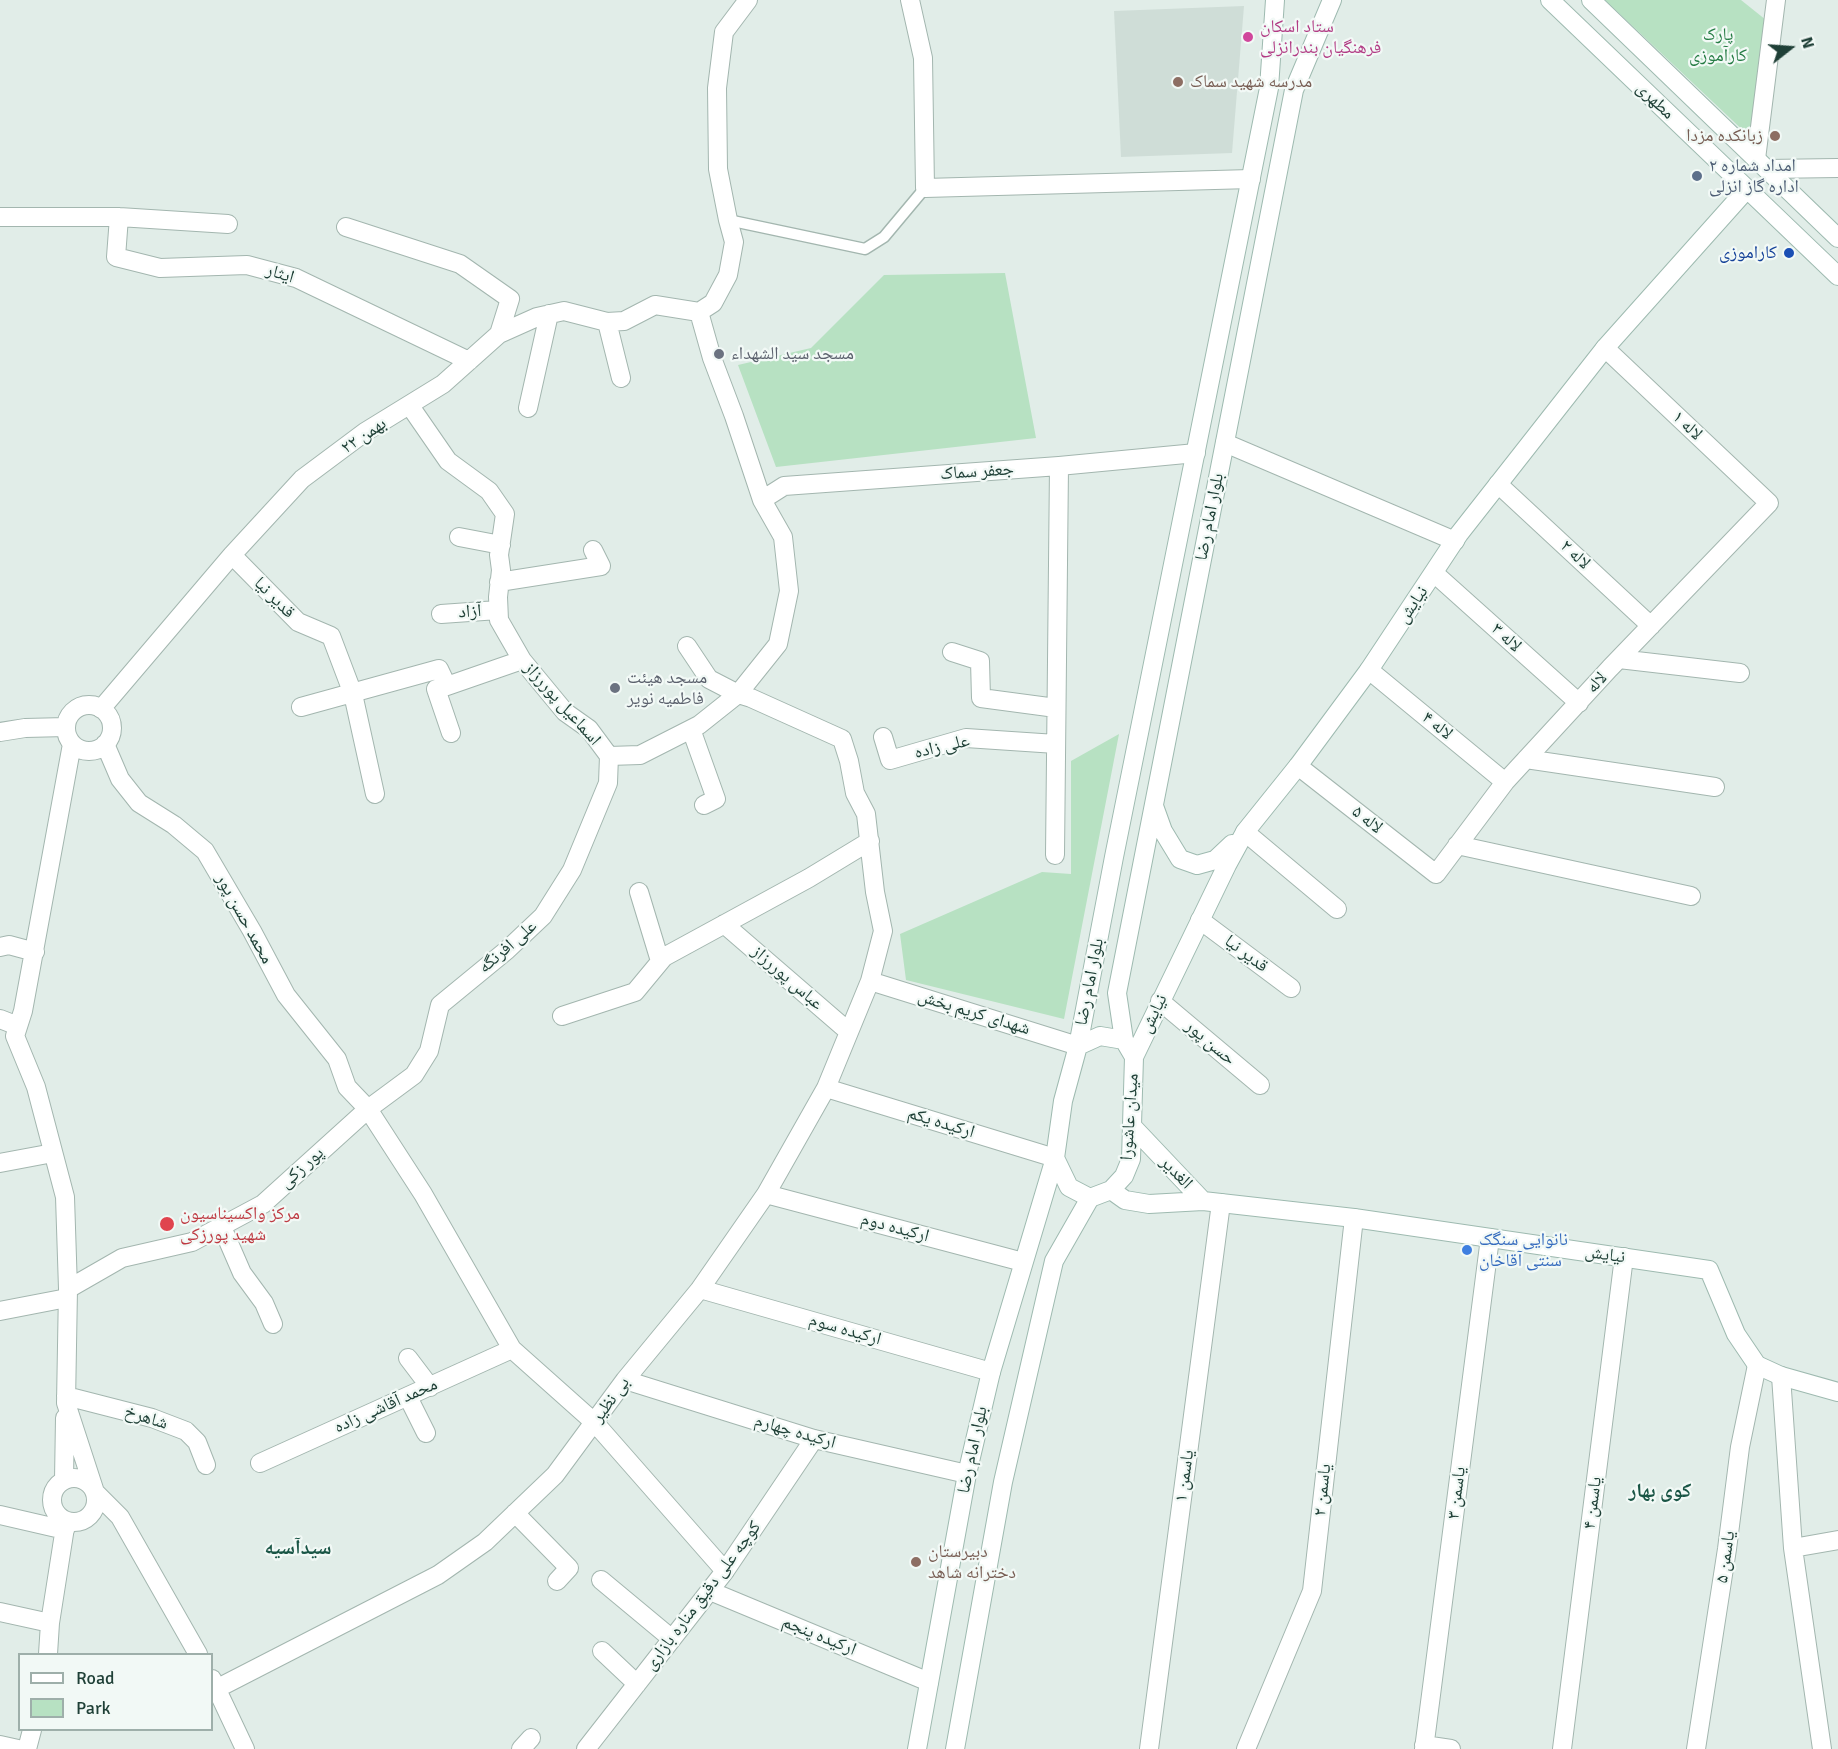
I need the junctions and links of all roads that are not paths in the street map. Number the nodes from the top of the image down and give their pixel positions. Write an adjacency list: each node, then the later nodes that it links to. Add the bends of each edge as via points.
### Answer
1 (748, 0): 15 (street, via 724,32 718,72 718,169)
2 (910, 0): 11 (street, via 923,58)
3 (1275, 0): 10 (street, بلوار امام رضا, via 1269,88)
4 (1332, 0): 29 (street, بلوار امام رضا, via 1294,90)
5 (1550, 0): 12 (street, مطهری)
6 (1591, 0): 8 (street, مطهری)
7 (1776, 0): 8 (street)
8 (1761, 164): 9 (street); 18 (street, مطهری)
9 (1838, 168)
10 (1251, 179): 11 (street); 30 (street, بلوار امام رضا)
11 (925, 188): 15 (lane, via 884,237 865,249)
12 (1747, 189): 19 (street, مطهری); 24 (street, نیایش)
13 (0, 217): 14 (street)
14 (119, 217): 16 (street); 25 (street, ایثار, via 116,257 160,268 247,265 296,278)
15 (728, 220): 20 (street, via 734,242 728,275 713,303)
16 (228, 224)
17 (346, 226): 23 (street, via 460,264 510,299)
18 (1838, 238)
19 (1838, 276)
20 (699, 312): 22 (street, ۲۲ بهمن, via 655,305 624,321); 33 (street)
21 (549, 314): 22 (street, ۲۲ بهمن, via 564,311); 23 (street, ۲۲ بهمن); 28 (street)
22 (607, 322): 26 (street)
23 (499, 334): 25 (street, ۲۲ بهمن)
24 (1605, 348): 32 (street, نیایش); 34 (street, لاله ۱)
25 (469, 361): 27 (street, ۲۲ بهمن)
26 (621, 378)
27 (410, 406): 37 (street, اسماعیل پوررزاز, via 448,461 489,491 506,514); 39 (street, ۲۲ بهمن, via 365,432 302,479)
28 (528, 408)
29 (1225, 443): 36 (street); 72 (street, بلوار امام رضا)
30 (1196, 453): 31 (street, جعفر سماک); 94 (street, بلوار امام رضا)
31 (1059, 466): 33 (street, جعفر سماک, via 784,486); 56 (street)
32 (1498, 484): 36 (street, نیایش); 44 (street, لاله ۲)
33 (762, 500): 53 (street, via 783,537 789,591 778,644)
34 (1769, 503): 44 (street, لاله)
35 (459, 537): 37 (street)
36 (1455, 541): 40 (street, نیایش)
37 (501, 545): 41 (street, اسماعیل پوررزاز)
38 (593, 550): 41 (street, via 601,566)
39 (232, 555): 52 (street, قدیر نیا, via 298,622 331,636); 57 (street, ۲۲ بهمن)
40 (1434, 573): 49 (street, نیایش); 54 (street, لاله ۳)
41 (499, 582): 42 (street, اسماعیل پوررزاز)
42 (498, 610): 43 (street, آزاد); 48 (street, اسماعیل پوررزاز, via 499,620)
43 (441, 614)
44 (1651, 626): 47 (street, لاله)
45 (687, 646): 53 (street, via 708,679)
46 (952, 652): 56 (street, via 980,661 981,698)
47 (1619, 659): 50 (street); 54 (street, لاله)
48 (522, 660): 51 (street); 65 (street, اسماعیل پوررزاز, via 564,712 589,729)
49 (1369, 670): 67 (street, نیایش); 68 (street, لاله ۴)
50 (1740, 673)
51 (447, 686): 52 (street, via 439,669); 60 (street, via 436,689)
52 (353, 694): 55 (street); 70 (street, قدیر نیا)
53 (738, 694): 59 (street); 74 (street, بی نظیر, via 842,739 855,793 866,814)
54 (1579, 703): 66 (street, لاله)
55 (301, 707)
56 (1056, 708): 64 (street)
57 (101, 709): 61 (street, via 88,705 75,709 67,720); 63 (street, via 111,725)
58 (1, 729): 61 (street, via 25,728)
59 (690, 729): 65 (street, via 640,755); 71 (street, via 716,799)
60 (451, 733)
61 (69, 735): 63 (street, via 78,748 92,750); 84 (street)
62 (883, 737): 64 (street, علی زاده, via 890,760 966,738)
63 (105, 744): 98 (street, محمد حسن پور, via 120,779 139,803 206,851 286,996 337,1059 347,1087)
64 (1056, 744): 76 (street)
65 (609, 756): 98 (street, علی افرنگه, via 608,783 572,870 543,916 440,1005 429,1051 414,1075)
66 (1526, 759): 68 (street, لاله); 69 (street)
67 (1298, 766): 73 (street, نیایش); 77 (street, لاله ۵)
68 (1505, 782): 75 (street, لاله)
69 (1715, 787)
70 (375, 794)
71 (704, 805)
72 (1154, 806): 73 (street, via 1162,831 1180,859 1197,865 1215,860); 93 (street, بلوار امام رضا, via 1117,993)
73 (1245, 832): 80 (street); 81 (street, نیایش)
74 (870, 841): 82 (street); 86 (street, بی نظیر, via 883,931)
75 (1458, 845): 77 (street, لاله); 79 (street)
76 (1055, 855)
77 (1436, 874)
78 (639, 892): 85 (street)
79 (1691, 896)
80 (1337, 909)
81 (1200, 920): 87 (street, قدیر نیا); 88 (street, نیایش)
82 (724, 924): 85 (street); 92 (street, عباس پوررزاز)
83 (0, 947): 84 (street, via 9,945)
84 (35, 952): 91 (street)
85 (660, 962): 89 (street, via 635,992)
86 (870, 981): 92 (street, بی نظیر); 94 (street, شهدای کریم بخش)
87 (1291, 988)
88 (1160, 1001): 95 (street, نیایش); 96 (street, حسن پور)
89 (562, 1016)
90 (0, 1019): 91 (street)
91 (18, 1026): 100 (street, via 15,1036 36,1087)
92 (849, 1032): 97 (street, بی نظیر)
93 (1124, 1040): 94 (street, via 1100,1036); 95 (street, میدان عاشورا)
94 (1078, 1046): 101 (street, via 1063,1101)
95 (1134, 1057): 99 (street, میدان عاشورا)
96 (1260, 1085)
97 (826, 1088): 101 (street, ارکیده یکم); 104 (street, بی نظیر)
98 (368, 1109): 108 (street, پور زکی, via 263,1204); 116 (street, محمد حسن پور, via 423,1194)
99 (1132, 1126): 103 (street, میدان عاشورا, via 1131,1159 1124,1176); 106 (street, الغدیر)
100 (53, 1153): 102 (street); 113 (street, via 65,1197)
101 (1055, 1158): 105 (street, via 1069,1188); 111 (street, بلوار امام رضا)
102 (0, 1163)
103 (1111, 1190): 105 (street); 106 (street, الغدیر, via 1125,1200 1143,1203)
104 (766, 1194): 111 (street, ارکیده دوم); 112 (street, بی نظیر)
105 (1090, 1198): 160 (street, بلوار امام رضا, via 1054,1261 1003,1482)
106 (1212, 1202): 107 (street, نیایش); 161 (street, یاسمن ۱)
107 (1354, 1218): 109 (street, نیایش); 162 (street, یاسمن ۲, via 1312,1591)
108 (222, 1227): 113 (street, پور زکی, via 192,1242 122,1257); 115 (street, via 242,1273 264,1303)
109 (1490, 1238): 110 (street, نیایش); 154 (street, یاسمن ۳)
110 (1624, 1257): 118 (street, نیایش, via 1709,1270 1736,1334); 164 (street, یاسمن ۴)
111 (1023, 1262): 119 (street, بلوار امام رضا)
112 (700, 1289): 119 (street, ارکیده سوم); 121 (street, بی نظیر)
113 (68, 1294): 114 (street, پور زکی); 125 (street)
114 (0, 1311)
115 (273, 1324)
116 (512, 1349): 122 (street, محمد آقاشی زاده); 126 (street, محمد حسن پور)
117 (408, 1358): 122 (street)
118 (1757, 1365): 120 (street); 165 (street, یاسمن ۵, via 1740,1447)
119 (991, 1372): 131 (street, بلوار امام رضا)
120 (1781, 1376): 123 (street); 138 (street)
121 (625, 1380): 126 (street, بی نظیر); 128 (street, ارکیده چهارم)
122 (430, 1387): 124 (street, محمد آقاشی زاده)
123 (1838, 1392)
124 (408, 1397): 127 (street); 129 (street, محمد آقاشی زاده)
125 (66, 1400): 130 (street, شاهرخ, via 152,1418 186,1431 196,1442); 132 (street); 133 (street)
126 (595, 1423): 134 (street, بی نظیر, via 555,1475); 139 (street, محمد حسن پور)
127 (426, 1433)
128 (814, 1439): 131 (street, ارکیده چهارم); 139 (street, کوچه علی دقیق مناره بازاری)
129 (260, 1463)
130 (206, 1465)
131 (967, 1474): 149 (street, بلوار امام رضا)
132 (64, 1479): 133 (street, via 79,1478); 136 (street, via 52,1497)
133 (95, 1492): 136 (street, via 96,1506 87,1518); 148 (street, via 120,1517)
134 (515, 1513): 141 (street, via 569,1568); 150 (street, بی نظیر, via 485,1542 438,1575)
135 (0, 1515): 136 (street)
136 (65, 1526): 144 (street)
137 (1838, 1540): 138 (street)
138 (1792, 1548): 166 (street)
139 (725, 1571): 142 (street, کوچه علی دقیق مناره بازاری)
140 (601, 1580): 145 (street)
141 (557, 1581)
142 (710, 1591): 145 (street, کوچه علی دقیق مناره بازاری); 149 (street, ارکیده پنجم)
143 (0, 1612): 144 (street)
144 (50, 1623): 147 (street)
145 (672, 1639): 151 (street, کوچه علی دقیق مناره بازاری)
146 (602, 1651): 151 (street)
147 (48, 1653)
148 (197, 1653)
149 (929, 1682): 159 (street, بلوار امام رضا)
150 (214, 1683): 157 (street)
151 (637, 1684): 158 (street, کوچه علی دقیق مناره بازاری)
152 (32, 1731): 156 (street)
153 (0, 1744): 155 (street)
154 (1424, 1747): 163 (street)
155 (18, 1749)
156 (27, 1749)
157 (245, 1749)
158 (586, 1749)
159 (917, 1749)
160 (955, 1749)
161 (1149, 1749)
162 (1246, 1749)
163 (1451, 1749)
164 (1562, 1749)
165 (1696, 1749)
166 (1822, 1749)

